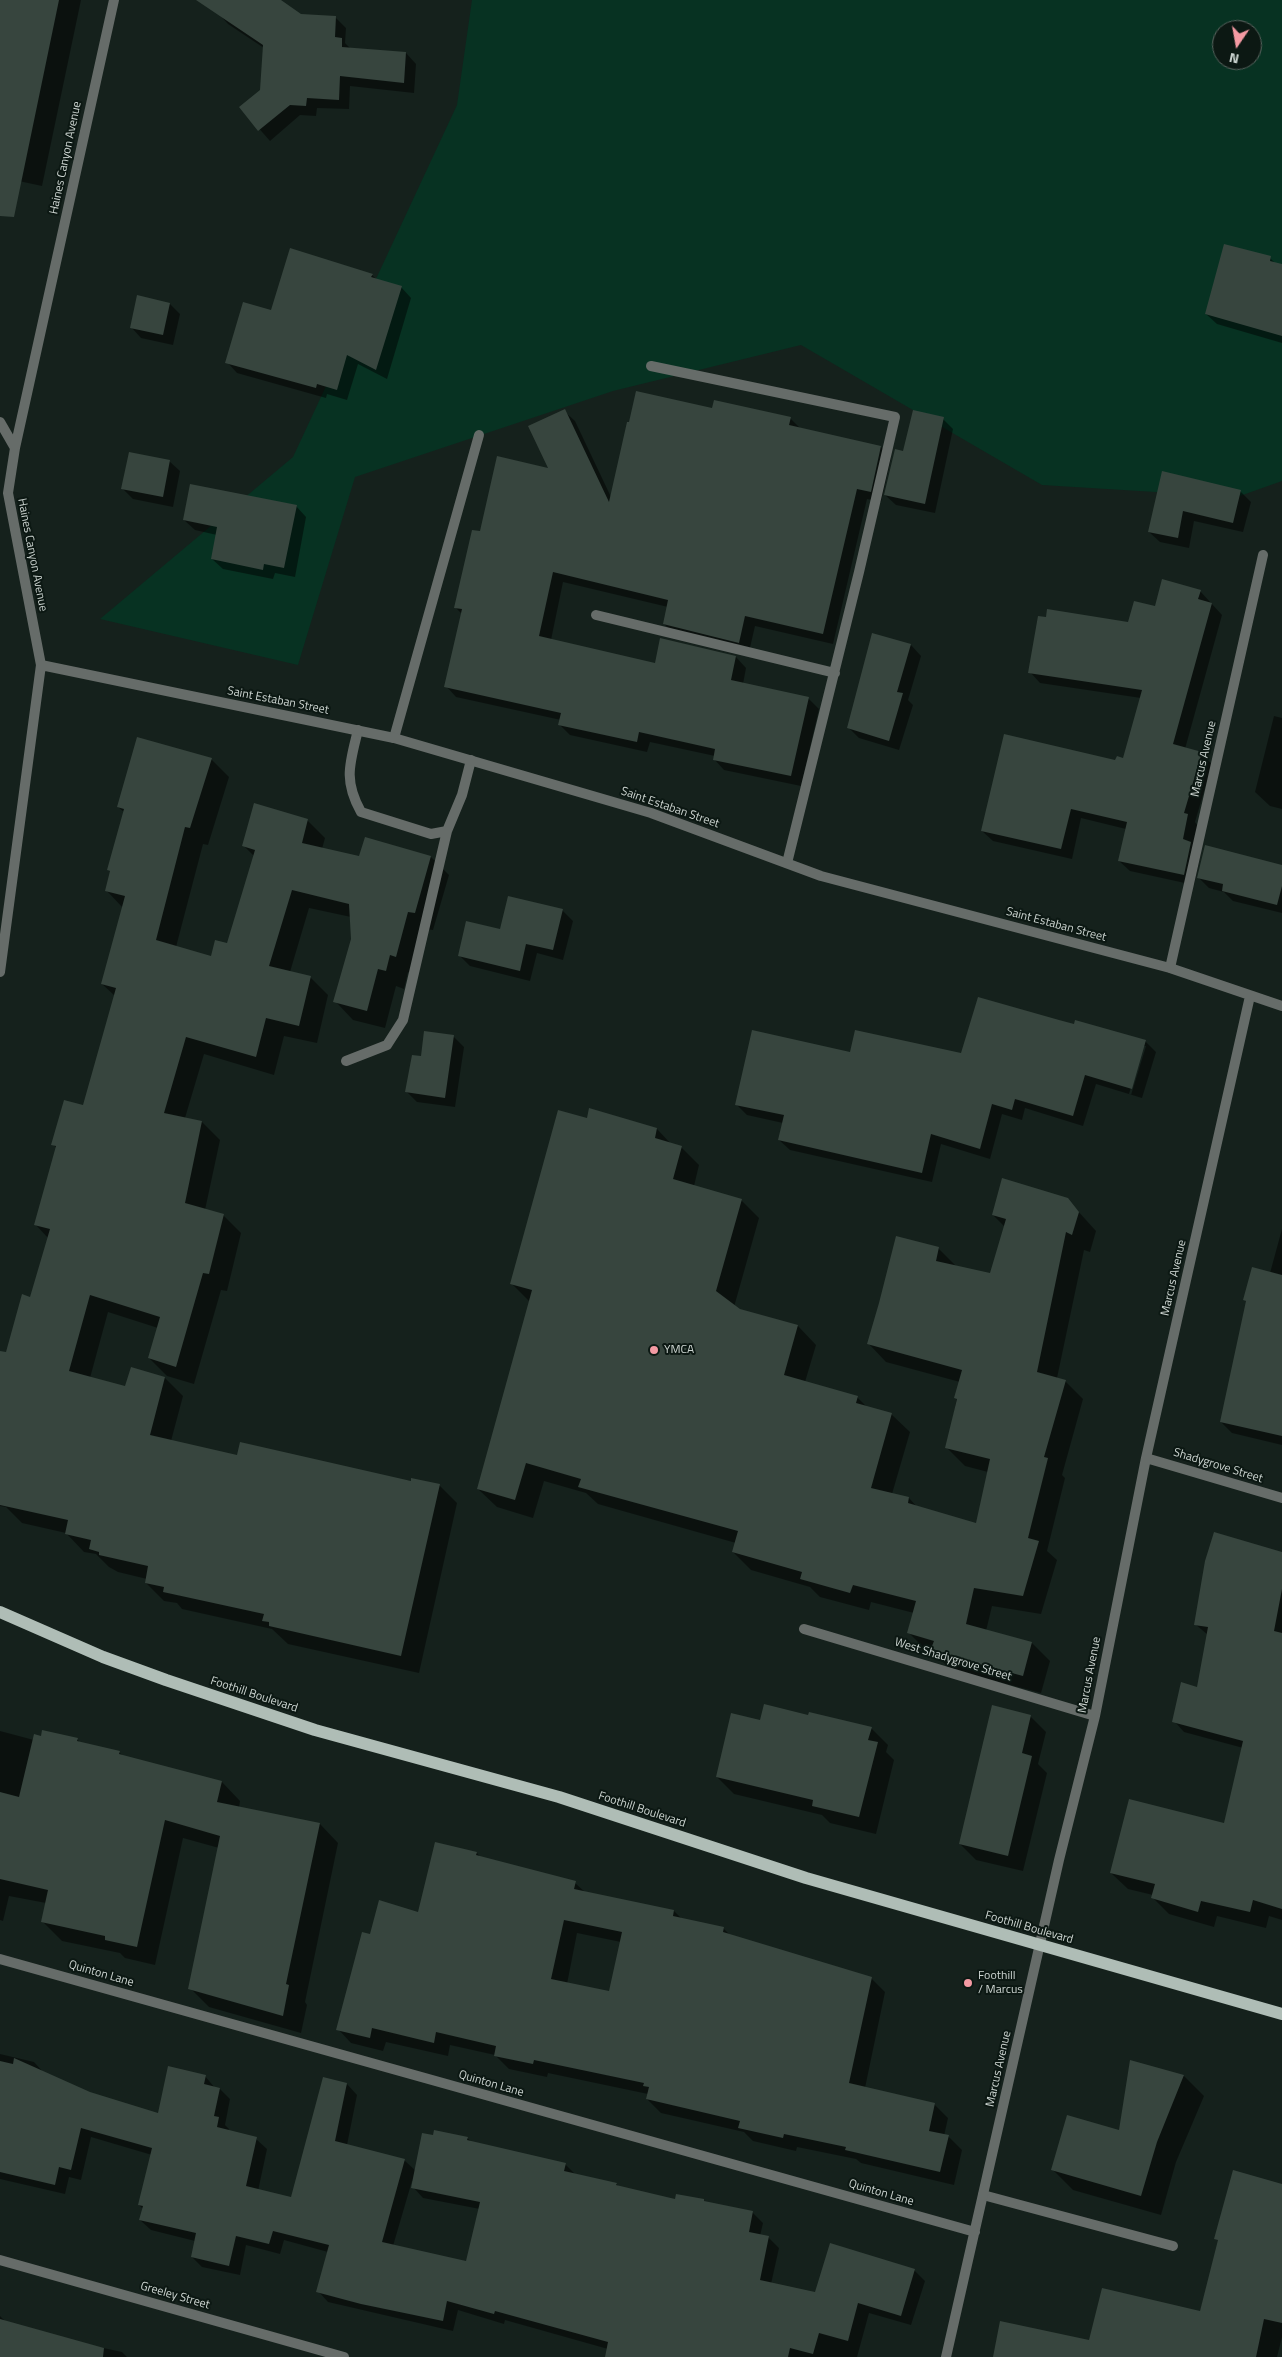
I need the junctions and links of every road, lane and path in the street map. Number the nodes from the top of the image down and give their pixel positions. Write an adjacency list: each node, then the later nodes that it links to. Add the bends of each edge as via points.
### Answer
1 (114, 0): 5 (street, Haines Canyon Avenue)
2 (652, 366): 9 (street, via 895,417)
3 (0, 422): 5 (street)
4 (479, 435): 11 (street)
5 (15, 448): 8 (street, Haines Canyon Avenue, via 8,494)
6 (1262, 555): 16 (street, Marcus Avenue)
7 (596, 615): 9 (street)
8 (41, 665): 10 (street, Saint Estaban Street); 15 (street, Haines Canyon Avenue)
9 (835, 673): 14 (street)
10 (358, 730): 11 (street, Saint Estaban Street); 13 (street, via 349,769 351,795 361,812 431,834)
11 (394, 738): 12 (street, Saint Estaban Street)
12 (471, 760): 13 (street, via 462,795); 14 (street, Saint Estaban Street, via 651,813)
13 (447, 832): 20 (street, via 403,1020 387,1045)
14 (787, 863): 16 (street, Saint Estaban Street, via 821,876)
15 (2, 955): 17 (street, Haines Canyon Avenue)
16 (1170, 968): 18 (street, Saint Estaban Street)
17 (0, 972)
18 (1250, 996): 19 (street, Saint Estaban Street); 21 (street, Marcus Avenue)
19 (1282, 1006)
20 (346, 1061)
21 (1146, 1458): 22 (street, Shadygrove Street); 25 (street, Marcus Avenue)
22 (1282, 1498)
23 (0, 1612): 26 (main road, Foothill Boulevard, via 103,1657 315,1730 559,1798 806,1878)
24 (804, 1629): 25 (street, West Shadygrove Street)
25 (1095, 1716): 26 (street, Marcus Avenue)
26 (1040, 1945): 28 (main road, Foothill Boulevard); 29 (street, Marcus Avenue)
27 (0, 1959): 30 (street, Quinton Lane)
28 (1282, 2014)
29 (984, 2195): 30 (street, Marcus Avenue); 31 (street)
30 (976, 2232): 34 (street, Marcus Avenue)
31 (1173, 2246)
32 (0, 2260): 33 (street, Greeley Street)
33 (344, 2357)
34 (946, 2357)

